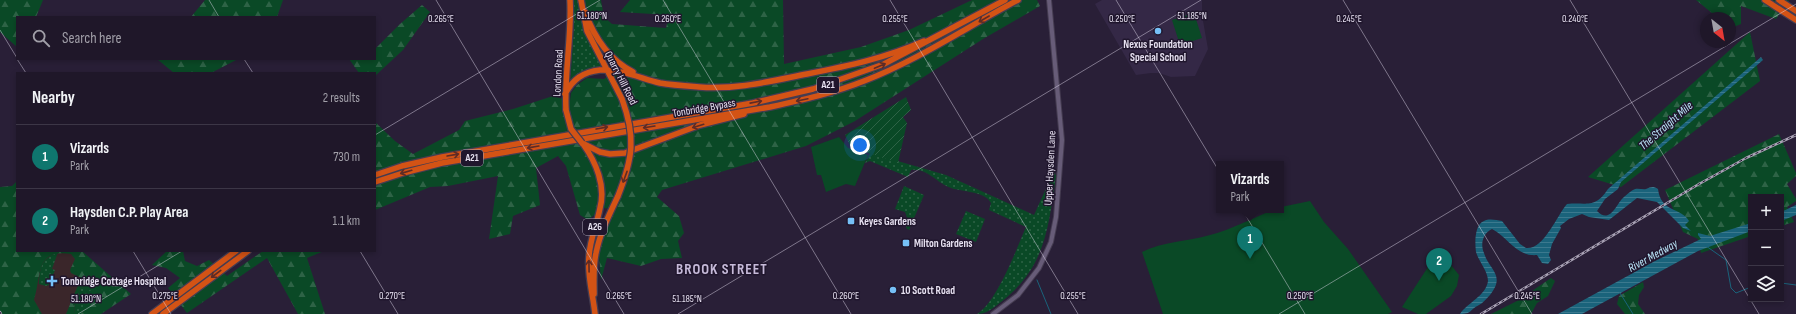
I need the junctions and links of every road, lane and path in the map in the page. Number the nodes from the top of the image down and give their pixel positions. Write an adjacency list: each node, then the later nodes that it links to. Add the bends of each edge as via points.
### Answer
1 (570, 0): 15 (highway, London Road)
2 (581, 0): 11 (highway, Quarry Hill Road / A26, via 586,31); 13 (highway, via 592,30 602,47 623,66)
3 (1006, 0): 10 (highway, Tonbridge Bypass / A21)
4 (1018, 0): 16 (highway, Tonbridge Bypass / A21, one-way to 16, via 889,70 844,88)
5 (1049, 0): 28 (street, Upper Haysden Lane, via 1061,133 1056,217 1051,242 1039,268 1018,295)
6 (1765, 0): 9 (highway)
7 (1780, 1): 8 (highway)
8 (1796, 11)
9 (1796, 20)
10 (967, 21): 13 (highway, via 907,48 858,65 756,84 700,87 661,83); 18 (highway, Tonbridge Bypass / A21, one-way to 10, via 402,166 442,157 753,103 813,90 884,64)
11 (606, 70): 12 (highway); 13 (highway, via 617,70); 14 (highway, Quarry Hill Road / A26)
12 (586, 73): 14 (highway, via 600,74); 15 (highway, via 575,79)
13 (641, 77)
14 (611, 79): 22 (highway, Quarry Hill Road / A26, one-way to 22, bridge, via 622,99 630,125 632,144 630,164 597,248)
15 (565, 94): 17 (highway, London Road, bridge, via 566,110 572,128)
16 (770, 107): 17 (highway, one-way to 17, via 700,125 625,153 610,154); 19 (highway, Tonbridge Bypass / A21, one-way to 19, via 442,163)
17 (590, 150): 22 (highway, Quarry Hill Road / A26, one-way to 17, via 589,254 601,206 602,188)
18 (376, 176)
19 (376, 182)
20 (235, 252): 23 (highway)
21 (247, 252): 26 (highway, one-way to 26)
22 (594, 304): 27 (highway, Quarry Hill Road / A26)
23 (164, 305): 24 (highway); 25 (highway)
24 (149, 314)
25 (152, 314)
26 (163, 314)
27 (595, 314)
28 (993, 314)

